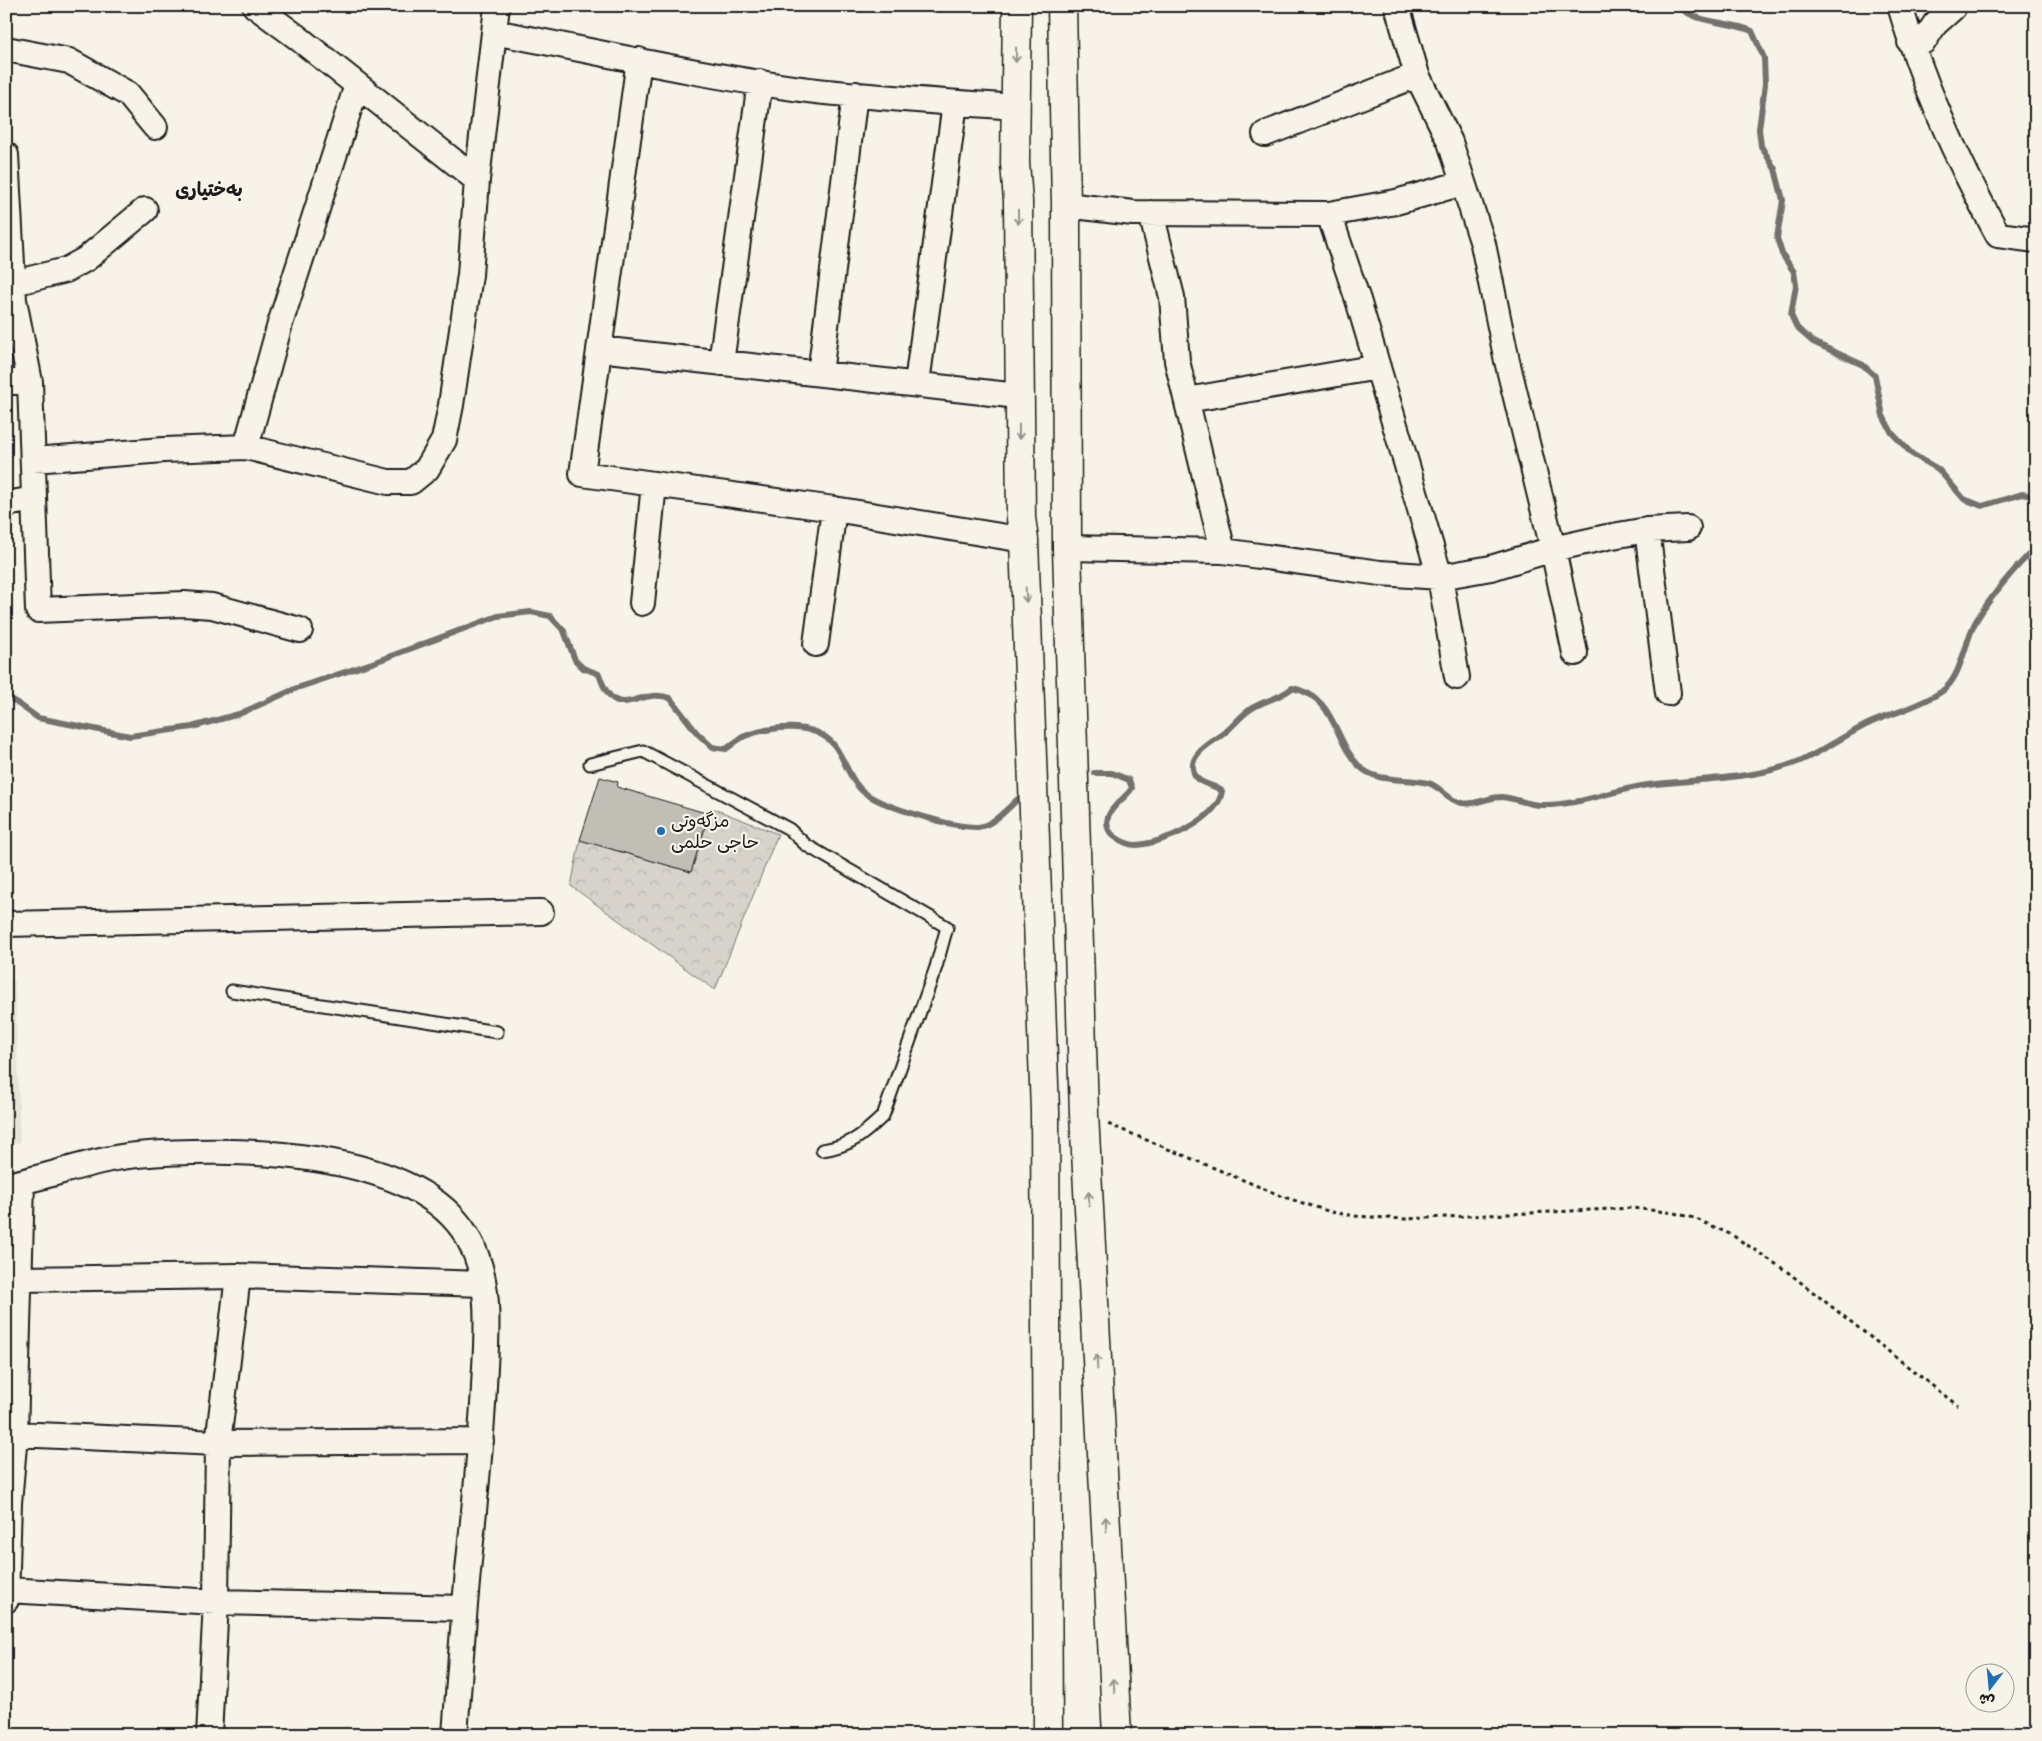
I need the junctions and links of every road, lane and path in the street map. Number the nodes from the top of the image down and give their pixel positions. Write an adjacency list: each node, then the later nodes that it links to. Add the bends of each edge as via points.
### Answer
1 (255, 6): 8 (street)
2 (497, 6): 9 (street)
3 (1017, 6): 18 (main road, one-way to 18)
4 (1062, 6): 24 (main road)
5 (1397, 6): 13 (street)
6 (1900, 6): 10 (street)
7 (1953, 8): 10 (street, via 1924,41)
8 (286, 18): 15 (street)
9 (494, 32): 12 (street); 22 (street)
10 (1910, 42): 28 (street, via 1961,168 1998,235)
11 (6, 49): 19 (street, via 69,61 128,94)
12 (639, 60): 14 (street); 30 (street)
13 (1417, 75): 20 (street); 23 (street, via 1450,142)
14 (760, 82): 16 (street); 31 (street)
15 (357, 85): 22 (street); 39 (street, via 280,324)
16 (855, 94): 17 (street); 33 (street)
17 (955, 103): 18 (street); 36 (street)
18 (1016, 107): 37 (main road, one-way to 37)
19 (155, 127)
20 (1265, 134)
21 (6, 155): 29 (street)
22 (477, 180): 39 (street, via 470,274 451,405 444,440 427,469 411,482 388,482)
23 (1463, 183): 27 (street, via 1396,202); 49 (street, via 1483,244 1507,361)
24 (1066, 206): 26 (street); 48 (main road)
25 (145, 210): 29 (street, via 86,259 66,270)
26 (1151, 213): 27 (street); 38 (street, via 1172,297 1177,361)
27 (1328, 214): 32 (street)
28 (2035, 238)
29 (14, 283): 35 (street, via 14,300)
30 (599, 350): 31 (street); 41 (street, via 582,474)
31 (720, 363): 33 (street)
32 (1378, 367): 38 (street); 51 (street)
33 (820, 374): 36 (street)
34 (6, 382): 35 (street)
35 (30, 382): 40 (street)
36 (917, 383): 37 (street)
37 (1018, 396): 47 (main road, one-way to 47)
38 (1187, 400): 50 (street)
39 (246, 447): 40 (street)
40 (33, 460): 42 (street)
41 (654, 484): 44 (street); 52 (street)
42 (34, 499): 43 (street); 53 (street, via 38,610 184,604 212,606)
43 (6, 504)
44 (834, 509): 47 (street); 54 (street)
45 (1688, 528): 46 (street)
46 (1647, 530): 49 (street); 57 (street)
47 (1024, 540): 63 (main road, one-way to 63)
48 (1067, 548): 50 (street); 64 (main road)
49 (1553, 549): 51 (street, via 1491,568); 55 (street)
50 (1223, 551): 51 (street, via 1380,573)
51 (1440, 577): 56 (street)
52 (642, 604)
53 (300, 630)
54 (816, 644)
55 (1575, 654)
56 (1456, 677)
57 (1668, 693)
58 (590, 764): 65 (lane, via 643,750 789,829 806,845 947,927 883,1116 843,1147)
59 (541, 912): 60 (street)
60 (6, 924)
61 (232, 991): 62 (lane)
62 (497, 1032)
63 (1045, 1111): 64 (main road); 81 (main road)
64 (1084, 1114): 70 (path, via 1284,1197 1331,1212 1405,1219 1633,1208 1694,1218 1732,1235 1785,1270); 82 (main road, one-way to 64)
65 (822, 1150)
66 (14, 1183): 68 (street); 69 (street, via 134,1155 207,1150 273,1153 335,1162 404,1184 444,1209 466,1235 482,1270)
67 (238, 1276): 68 (street); 69 (street); 73 (street)
68 (21, 1279): 71 (street)
69 (483, 1284): 72 (street, via 487,1317)
70 (1958, 1406)
71 (15, 1434): 73 (street); 74 (street)
72 (481, 1441): 73 (street); 78 (street)
73 (218, 1443): 77 (street)
74 (7, 1503): 75 (street)
75 (7, 1590): 76 (street); 77 (street)
76 (6, 1600)
77 (216, 1602): 78 (street); 79 (street)
78 (464, 1608): 80 (street)
79 (209, 1735)
80 (455, 1735)
81 (1048, 1735)
82 (1117, 1735)

